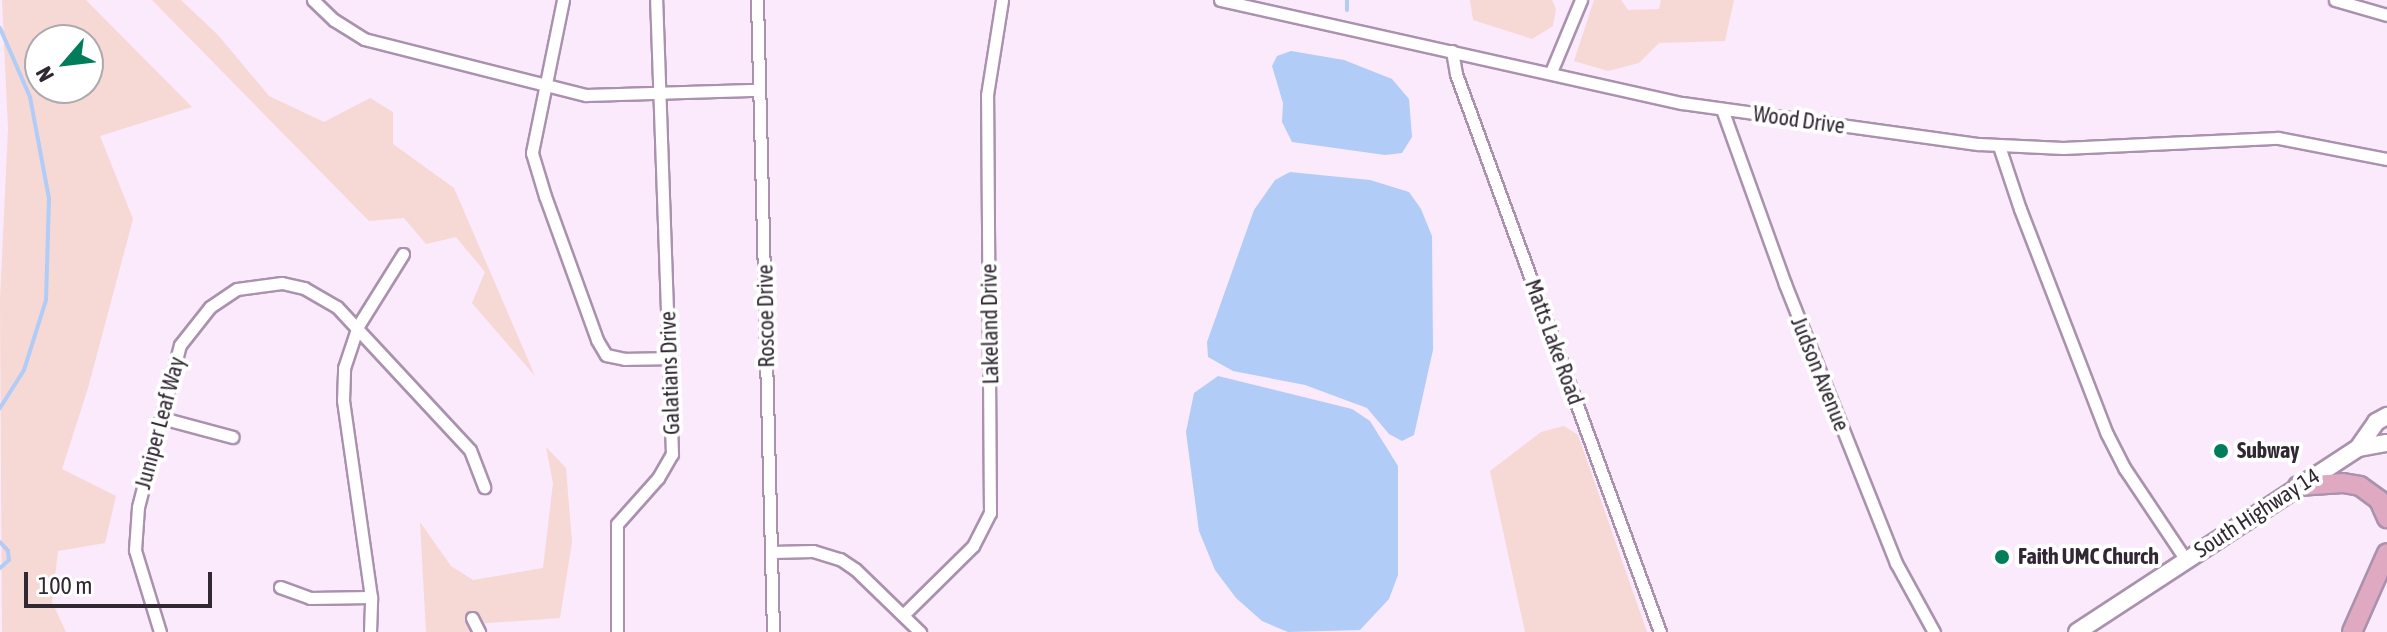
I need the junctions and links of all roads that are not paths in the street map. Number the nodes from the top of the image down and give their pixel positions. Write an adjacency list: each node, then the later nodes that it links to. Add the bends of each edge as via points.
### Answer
1 (313, 0): 13 (street, via 364,39)
2 (563, 0): 13 (street)
3 (656, 0): 15 (street, Galatians Drive)
4 (757, 0): 14 (street, Roscoe Drive)
5 (1002, 0): 35 (street, Lakeland Drive, via 987,95 990,513 973,546)
6 (1220, 0): 9 (street, Wood Drive)
7 (1581, 0): 12 (street)
8 (2335, 0): 10 (street)
9 (1245, 3): 11 (street, Wood Drive)
10 (2387, 15)
11 (1452, 51): 12 (street, Wood Drive); 43 (street, Matts Lake Road)
12 (1551, 72): 16 (street, Wood Drive)
13 (546, 82): 15 (street, via 586,95); 21 (street, via 532,153 597,340 606,355)
14 (759, 90): 15 (street); 30 (street, Roscoe Drive)
15 (660, 95): 21 (street, Galatians Drive)
16 (1722, 109): 17 (street, Wood Drive); 44 (street, Judson Avenue, via 1896,563)
17 (1999, 146): 18 (street, Wood Drive, via 2278,138); 32 (street, via 2107,434)
18 (2387, 159)
19 (403, 254): 20 (street)
20 (358, 326): 23 (street, Juniper Leaf Way, via 304,288 265,283 237,289 210,307 180,345); 28 (street, Juniper Leaf Way, via 470,450); 34 (street, via 344,368 343,401)
21 (671, 358): 40 (street, Galatians Drive, via 672,454 617,524)
22 (2387, 416): 26 (main road, South Highway 14, via 2376,422)
23 (162, 418): 24 (street); 37 (street, Juniper Leaf Way, via 138,507 135,550)
24 (233, 437)
25 (2387, 443): 26 (main road, South Highway 14)
26 (2358, 448): 27 (main road, South Highway 14)
27 (2298, 486): 29 (main road, via 2360,486 2379,500); 32 (main road, South Highway 14)
28 (484, 487)
29 (2387, 518)
30 (772, 552): 35 (street, via 806,551 840,559); 41 (street, Roscoe Drive)
31 (2387, 553): 46 (main road)
32 (2186, 560): 45 (main road, South Highway 14)
33 (280, 587): 34 (street, via 310,598)
34 (371, 597): 38 (street)
35 (903, 615): 42 (street)
36 (472, 618): 39 (street)
37 (160, 632)
38 (370, 632)
39 (479, 632)
40 (617, 632)
41 (773, 632)
42 (920, 632)
43 (1660, 632)
44 (1934, 632)
45 (2077, 632)
46 (2352, 632)

